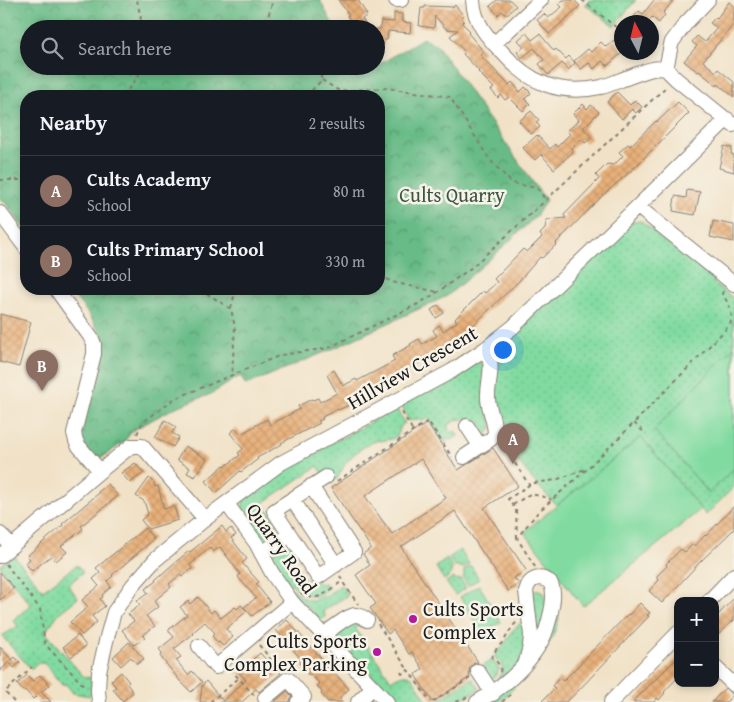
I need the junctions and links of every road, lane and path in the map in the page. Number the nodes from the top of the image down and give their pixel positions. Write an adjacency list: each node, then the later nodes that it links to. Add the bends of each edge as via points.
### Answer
1 (137, 0): 9 (path)
2 (273, 0): 10 (path)
3 (396, 0): 4 (street)
4 (402, 0)
5 (473, 0): 12 (street, via 478,22)
6 (541, 0): 12 (street)
7 (582, 0): 11 (path)
8 (708, 0): 13 (street, via 670,45)
9 (141, 20)
10 (267, 20)
11 (614, 26)
12 (494, 44): 13 (street, via 521,71 536,81 559,88 584,90 602,87 654,68)
13 (671, 74): 21 (street); 24 (path)
14 (138, 75): 17 (path)
15 (320, 75): 16 (path)
16 (322, 80): 18 (path); 19 (path)
17 (127, 90)
18 (312, 90)
19 (337, 90)
20 (355, 90): 24 (path, via 387,88 450,96 490,160 512,183 537,188)
21 (730, 122): 25 (street, Hillview Crescent)
22 (0, 180): 23 (path)
23 (20, 180)
24 (546, 200): 30 (path, via 472,267)
25 (638, 207): 29 (street); 35 (street, Hillview Crescent, via 513,327)
26 (0, 213): 27 (street)
27 (20, 240)
28 (385, 278): 30 (path)
29 (733, 283): 38 (path, via 722,294 732,310 730,325)
30 (438, 292): 36 (path, via 328,348 281,354)
31 (60, 295): 47 (street, via 94,344 74,433 78,445)
32 (209, 295): 34 (path)
33 (234, 295): 34 (path)
34 (231, 309): 36 (path, via 234,328)
35 (485, 349): 41 (street, via 491,364 488,401); 53 (street, Hillview Crescent, via 452,371 281,463)
36 (232, 375): 43 (path, via 174,399 142,423)
37 (398, 407): 40 (path)
38 (634, 423): 42 (path); 46 (path)
39 (467, 426): 44 (street)
40 (413, 431): 45 (path, via 428,421 456,462); 48 (path)
41 (495, 434): 44 (street); 49 (path)
42 (646, 434)
43 (131, 446): 47 (street); 55 (street, via 142,446)
44 (480, 446): 45 (street)
45 (464, 457)
46 (588, 468): 49 (path, via 556,480); 52 (path)
47 (100, 471): 59 (street)
48 (331, 479): 50 (street)
49 (530, 485): 54 (path, via 508,499)
50 (311, 486): 51 (street); 62 (street, via 354,552)
51 (292, 498): 57 (street, via 274,511); 62 (street)
52 (551, 500): 54 (path, via 531,494); 58 (path)
53 (227, 504): 55 (street, Hillview Crescent); 60 (street, Quarry Road)
54 (512, 505): 58 (path, via 516,510)
55 (205, 519): 85 (street, Hillview Crescent, via 155,560 114,612 99,672)
56 (0, 534): 59 (street)
57 (290, 535): 60 (street); 62 (street, via 318,577)
58 (517, 538): 63 (path, via 535,564)
59 (12, 546): 61 (street)
60 (261, 553): 66 (street, Quarry Road, via 272,574)
61 (3, 560): 85 (path, via 40,608 45,644 84,686)
62 (336, 565)
63 (535, 569)
64 (734, 574): 67 (street)
65 (350, 593): 66 (path, via 343,583 317,598)
66 (295, 597): 69 (street, Quarry Road); 70 (street)
67 (713, 597)
68 (372, 621): 69 (street, via 362,616 350,616); 76 (path)
69 (323, 635): 83 (street, Quarry Road)
70 (252, 637): 73 (street); 81 (path)
71 (674, 637): 94 (street)
72 (199, 646): 73 (street, via 216,667)
73 (223, 662): 80 (path)
74 (526, 662): 74 (street, via 531,641 526,591 530,583 542,578 552,586 552,607 544,637); 84 (street)
75 (32, 666): 88 (path, via 5,692)
76 (408, 670): 78 (path); 92 (path)
77 (719, 671): 82 (street)
78 (401, 672)
79 (474, 675): 84 (street); 92 (path)
80 (239, 678): 86 (path); 89 (path)
81 (288, 679): 86 (street); 87 (street)
82 (734, 685)
83 (373, 687): 90 (street); 91 (street, Quarry Road)
84 (493, 694): 93 (street)
85 (98, 696)
86 (260, 697)
87 (301, 700)
88 (14, 702)
89 (212, 702)
90 (358, 702)
91 (387, 702)
92 (432, 702)
93 (477, 702)
94 (611, 702)

